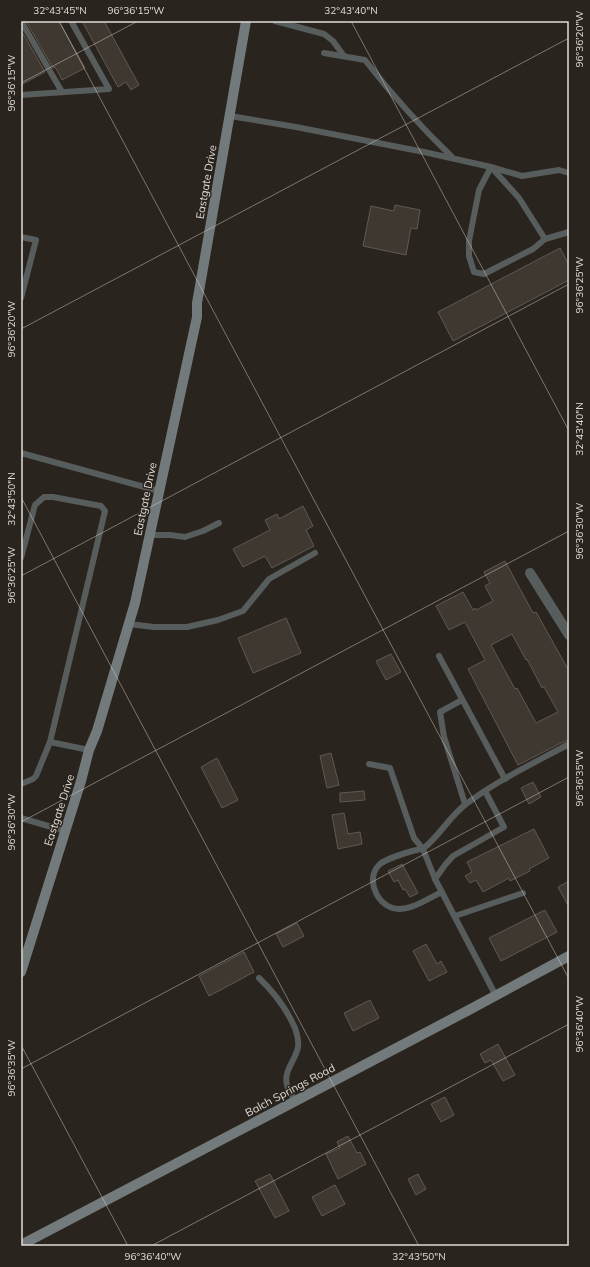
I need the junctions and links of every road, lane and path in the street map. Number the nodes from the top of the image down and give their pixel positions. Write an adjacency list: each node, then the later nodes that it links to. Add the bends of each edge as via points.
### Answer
1 (22, 21): 7 (lane)
2 (71, 21): 7 (lane, via 109,89)
3 (246, 21): 9 (street, Eastgate Drive)
4 (275, 21): 6 (lane, via 324,34)
5 (324, 53): 6 (lane)
6 (344, 56): 10 (lane, via 366,60 399,102)
7 (62, 92): 8 (lane)
8 (21, 95)
9 (230, 116): 10 (lane); 18 (street, Eastgate Drive, via 196,317)
10 (453, 158): 11 (lane)
11 (491, 167): 12 (lane, via 522,176 560,170); 15 (lane, via 519,198); 15 (lane, via 479,190 469,241 474,272 484,274)
12 (569, 173)
13 (569, 232): 15 (lane)
14 (21, 237): 16 (lane, via 36,240)
15 (546, 240)
16 (21, 298)
17 (21, 453): 18 (lane)
18 (159, 491): 20 (street, Eastgate Drive)
19 (219, 523): 20 (lane, via 185,537)
20 (150, 535): 24 (street, Eastgate Drive)
21 (315, 553): 24 (lane, via 269,578 243,611 187,627)
22 (21, 558): 28 (lane, via 35,505 44,497 101,506 105,510)
23 (530, 573): 25 (street)
24 (129, 624): 30 (street, Eastgate Drive)
25 (569, 635)
26 (439, 656): 27 (lane)
27 (462, 700): 32 (lane); 35 (lane, via 440,712 444,737)
28 (50, 742): 30 (lane); 33 (lane, via 36,776)
29 (569, 744): 32 (lane)
30 (89, 750): 37 (street, Eastgate Drive, via 84,774)
31 (369, 764): 38 (lane, via 390,768 414,838)
32 (504, 779): 34 (lane)
33 (21, 784)
34 (485, 791): 35 (lane); 39 (lane, via 504,827 453,856)
35 (465, 804): 38 (lane)
36 (21, 818): 37 (lane)
37 (65, 831): 44 (street, Eastgate Drive)
38 (423, 849): 39 (lane); 40 (lane, via 380,864 374,871 375,892 380,901 387,906 400,909)
39 (435, 879): 40 (lane)
40 (442, 892): 42 (lane)
41 (524, 893): 42 (lane)
42 (455, 916): 46 (lane)
43 (569, 956): 46 (street, Balch Springs Road)
44 (21, 972)
45 (259, 978): 47 (lane, via 283,1004 297,1034 296,1054 286,1077)
46 (496, 996): 47 (street, Balch Springs Road)
47 (295, 1101): 48 (street, Balch Springs Road)
48 (21, 1245)

